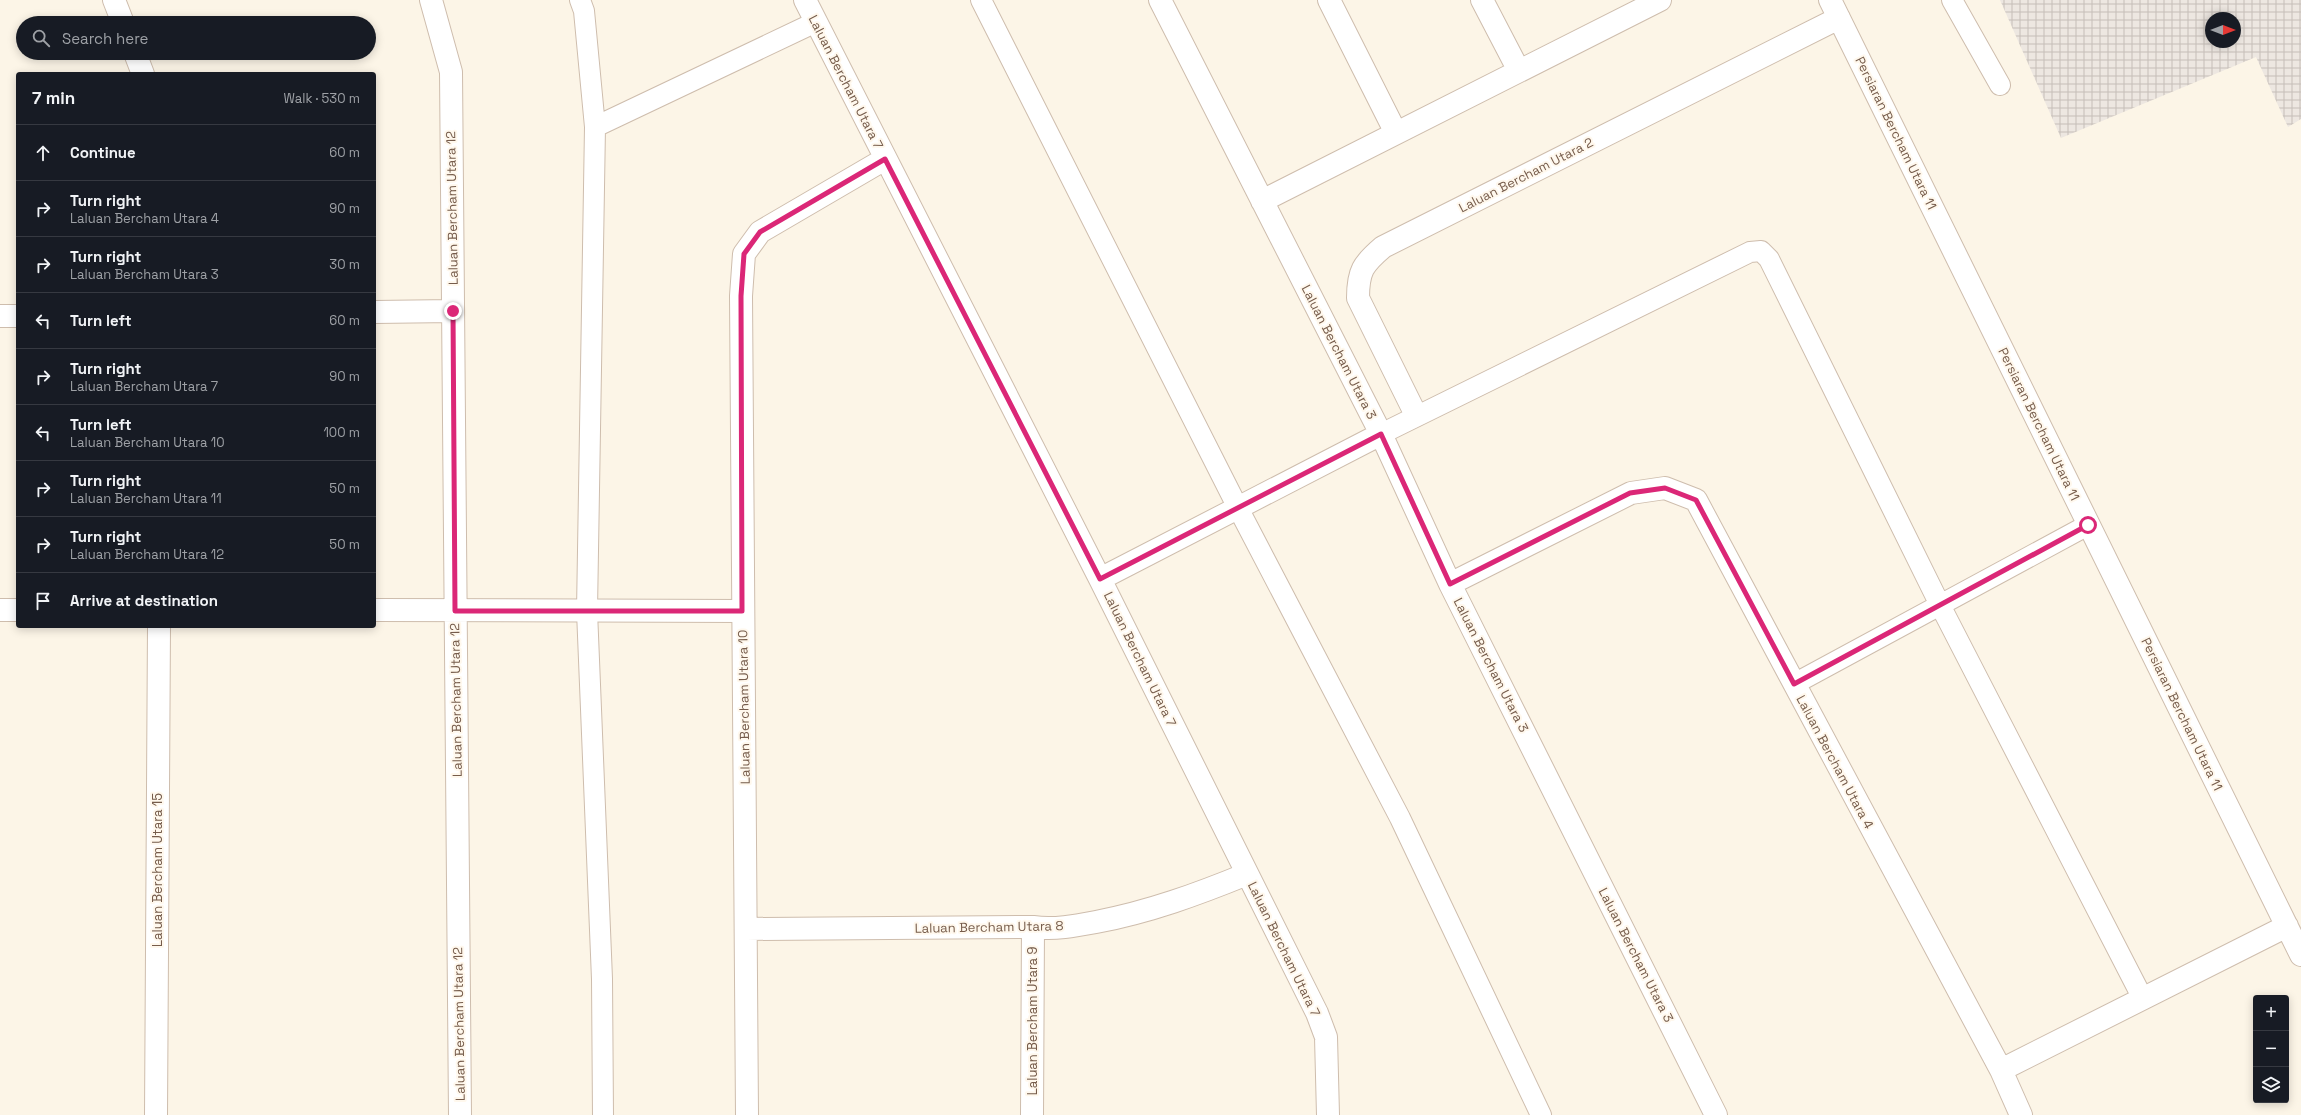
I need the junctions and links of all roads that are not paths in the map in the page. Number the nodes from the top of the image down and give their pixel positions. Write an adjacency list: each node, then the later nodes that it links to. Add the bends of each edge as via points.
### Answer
1 (114, 0): 12 (street)
2 (431, 0): 22 (street, Laluan Bercham Utara 12, via 451,72)
3 (580, 0): 18 (lane, via 584,11)
4 (804, 0): 13 (street, Laluan Bercham Utara 7)
5 (981, 0): 28 (lane)
6 (1160, 0): 21 (street, Laluan Bercham Utara 3)
7 (1329, 0): 19 (street)
8 (1482, 0): 15 (street)
9 (1660, 0): 15 (street)
10 (1952, 0): 17 (lane)
11 (1835, 9): 26 (street, Laluan Bercham Utara 2, via 1383,247 1366,261 1358,278 1358,298); 29 (street, Persiaran Bercham Utara 11)
12 (120, 16)
13 (816, 22): 18 (lane); 20 (street, Laluan Bercham Utara 7)
14 (138, 60): 16 (street)
15 (1519, 71): 19 (street)
16 (142, 72)
17 (2000, 85)
18 (595, 127): 37 (lane)
19 (1396, 133): 21 (street)
20 (885, 159): 30 (street, Laluan Bercham Utara 7); 38 (street, Laluan Bercham Utara 10, via 760,232 744,254 741,296)
21 (1262, 200): 27 (street, Laluan Bercham Utara 3)
22 (453, 311): 23 (street); 36 (street, Laluan Bercham Utara 12)
23 (376, 312)
24 (0, 316): 25 (street)
25 (16, 316)
26 (1416, 415): 27 (lane); 32 (lane, via 1750,252 1761,251 1769,258)
27 (1381, 434): 28 (street); 31 (street, Laluan Bercham Utara 3)
28 (1238, 508): 30 (street); 54 (lane, via 1400,818)
29 (2088, 525): 32 (lane); 42 (street, Persiaran Bercham Utara 11)
30 (1100, 579): 41 (street, Laluan Bercham Utara 7)
31 (1450, 584): 40 (street, Laluan Bercham Utara 4, via 1630,493 1665,488 1696,500); 55 (street, Laluan Bercham Utara 3)
32 (1940, 604): 40 (lane); 46 (lane)
33 (0, 610): 34 (street)
34 (16, 610)
35 (376, 610): 36 (street)
36 (455, 611): 37 (street); 49 (street, Laluan Bercham Utara 12)
37 (587, 611): 38 (street); 50 (lane, via 602,979)
38 (742, 611): 44 (street, Laluan Bercham Utara 10)
39 (159, 628): 48 (street, Laluan Bercham Utara 15)
40 (1794, 684): 47 (street, Laluan Bercham Utara 4)
41 (1247, 874): 43 (street, Laluan Bercham Utara 8, via 1175,902 1122,917 1046,929); 53 (street, Laluan Bercham Utara 7, via 1317,1013 1326,1037)
42 (2287, 926): 45 (street, Persiaran Bercham Utara 11); 46 (street)
43 (1033, 927): 44 (street, Laluan Bercham Utara 8); 52 (street, Laluan Bercham Utara 9)
44 (746, 929): 51 (street, Laluan Bercham Utara 10)
45 (2301, 955)
46 (2143, 999): 47 (street)
47 (2001, 1070): 56 (street, Laluan Bercham Utara 4)
48 (156, 1115)
49 (460, 1115)
50 (603, 1115)
51 (747, 1115)
52 (1032, 1115)
53 (1328, 1115)
54 (1541, 1115)
55 (1716, 1115)
56 (2021, 1115)

